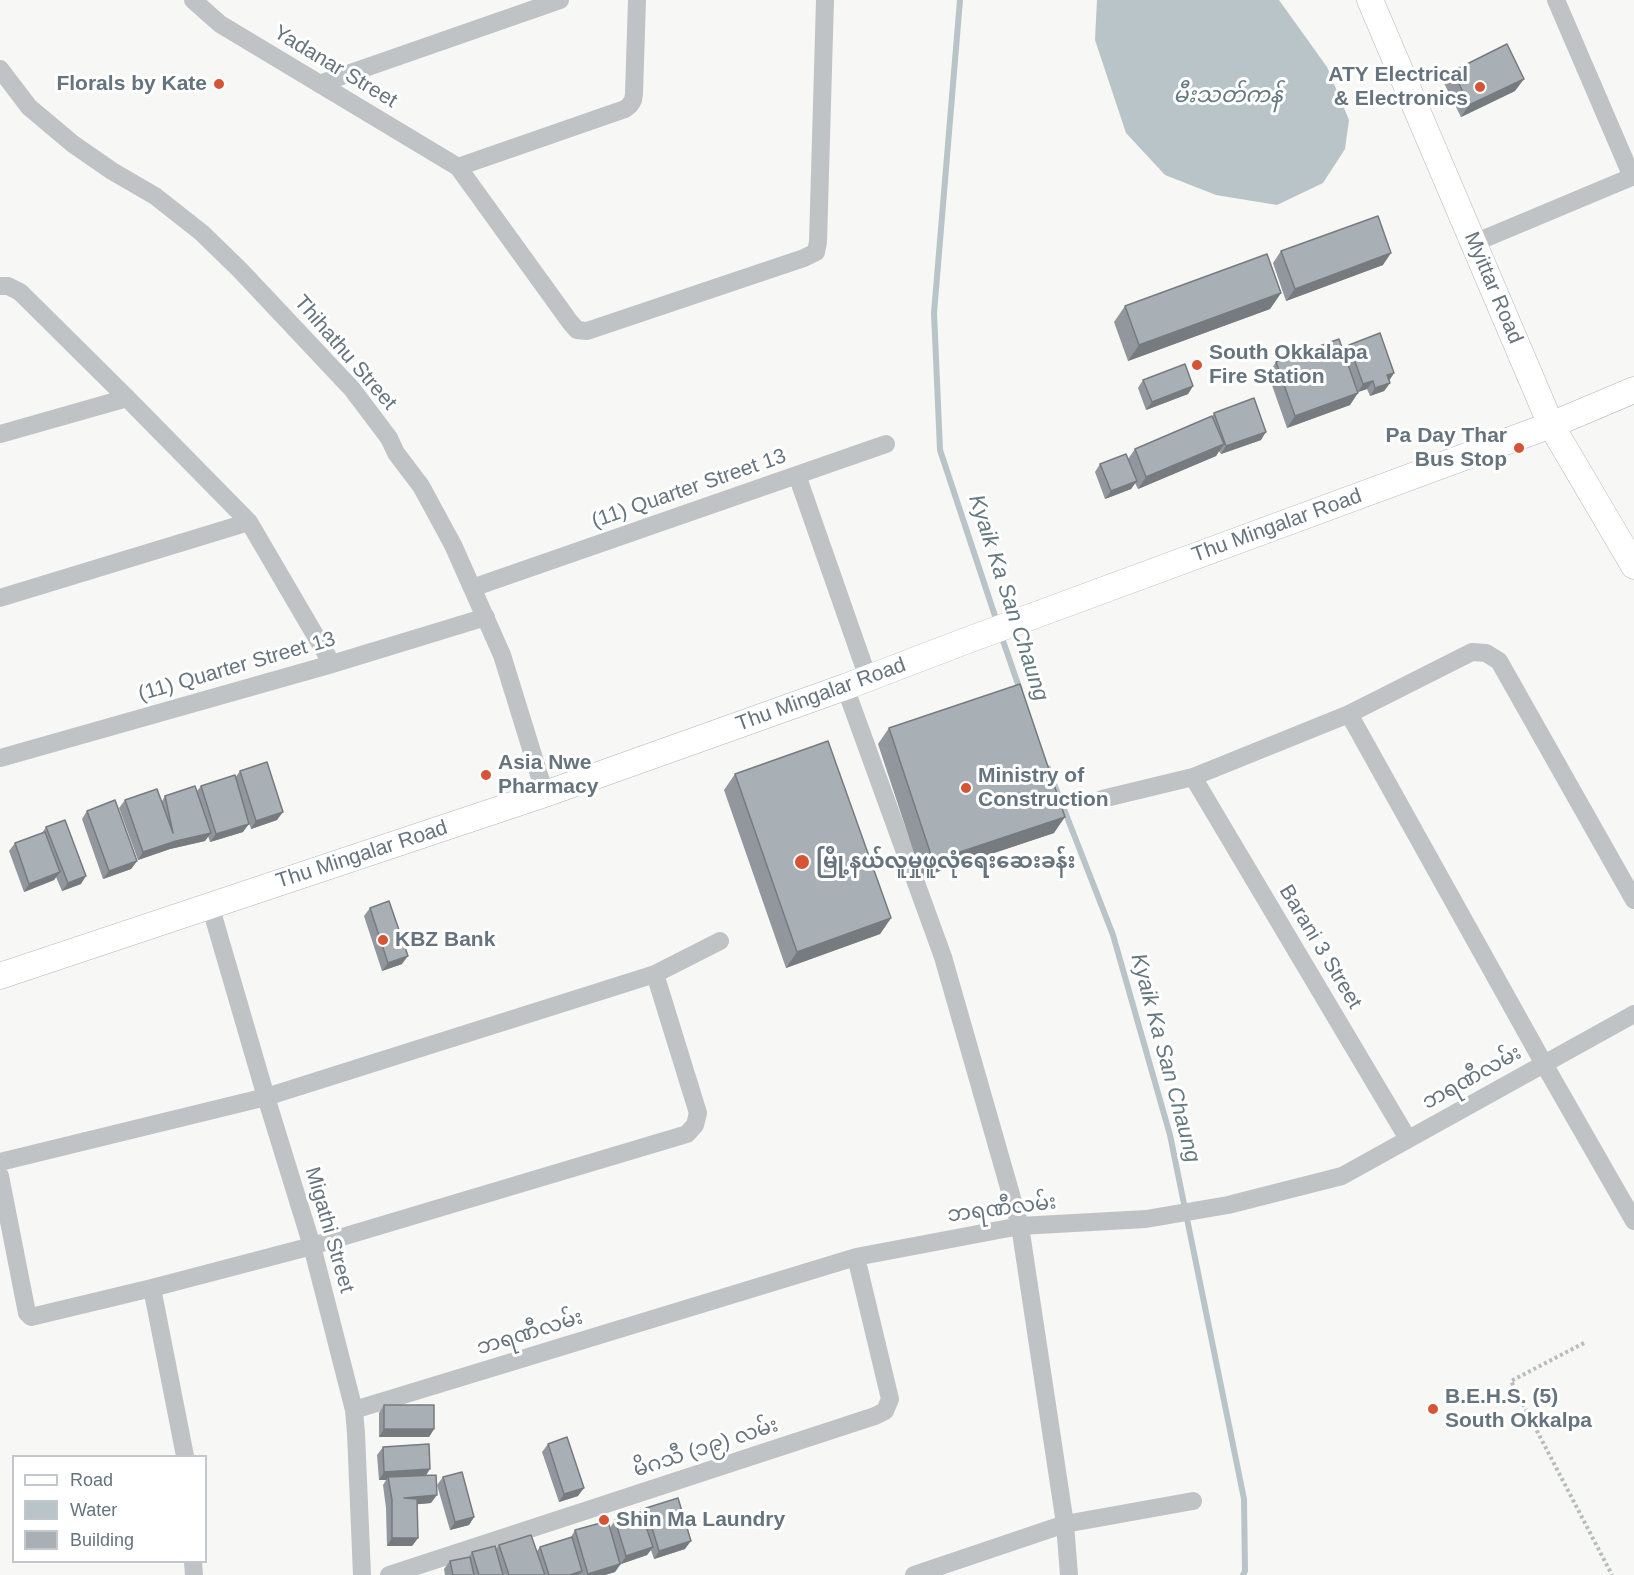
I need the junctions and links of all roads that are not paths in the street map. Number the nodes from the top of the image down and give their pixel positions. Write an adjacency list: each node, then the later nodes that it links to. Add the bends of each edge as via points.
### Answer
1 (193, 0): 8 (street, Yadanar Street, via 220,24)
2 (560, 0): 8 (street)
3 (636, 0): 9 (street, via 634,94 630,105)
4 (825, 0): 9 (street, via 819,242 816,252 804,258 586,332 577,330)
5 (1370, 0): 11 (main road, Myittar Road)
6 (1556, 0): 10 (street)
7 (0, 69): 21 (street, Thihathu Street, via 29,107 73,144 155,196 202,233 352,388 421,486)
8 (318, 84): 9 (street, Yadanar Street)
9 (458, 167)
10 (1633, 176): 11 (street)
11 (1474, 243): 15 (main road, Myittar Road)
12 (0, 286): 14 (street, via 20,292)
13 (1634, 390): 15 (main road, Thu Mingalar Road)
14 (127, 398): 16 (street); 19 (street)
15 (1551, 425): 20 (main road, Myittar Road); 25 (main road, Thu Mingalar Road)
16 (0, 434)
17 (886, 444): 18 (street, (11) Quarter Street 13)
18 (797, 475): 21 (street, (11) Quarter Street 13); 25 (street)
19 (249, 522): 22 (street); 24 (street)
20 (1634, 566)
21 (472, 588): 23 (street, Thihathu Street)
22 (0, 598)
23 (486, 617): 24 (street, (11) Quarter Street 13); 29 (street, Thihathu Street, via 502,655)
24 (332, 664): 27 (street, (11) Quarter Street 13)
25 (856, 683): 29 (main road, Thu Mingalar Road); 43 (street, via 943,957)
26 (1349, 714): 28 (street); 31 (street, via 1472,652 1486,653 1499,661); 37 (street)
27 (0, 758)
28 (1193, 777): 30 (street); 39 (street, Barani 3 Street)
29 (545, 794): 32 (main road, Thu Mingalar Road)
30 (1102, 799)
31 (1634, 900)
32 (210, 905): 35 (main road, Thu Mingalar Road); 38 (street, Migathi Street)
33 (720, 941): 34 (street)
34 (655, 974): 38 (street); 44 (street, via 698,1113 687,1134)
35 (0, 976)
36 (1634, 1014): 37 (street, ဘရဏီလမ်း)
37 (1544, 1064): 39 (street, ဘရဏီလမ်း); 42 (street)
38 (266, 1097): 40 (street); 44 (street, Migathi Street)
39 (1408, 1139): 43 (street, ဘရဏီလမ်း, via 1342,1176 1228,1205 1146,1220)
40 (0, 1162)
41 (0, 1176): 46 (street, via 31,1317)
42 (1634, 1221)
43 (1020, 1226): 45 (street, ဘရဏီလမ်း); 50 (street)
44 (312, 1246): 46 (street); 47 (street, Migathi Street)
45 (856, 1257): 47 (street, ဘရဏီလမ်း); 52 (street, မိဂသီ (၁၉) လမ်း, via 890,1399 885,1411)
46 (152, 1288): 48 (street)
47 (354, 1410): 51 (street, Migathi Street)
48 (185, 1455)
49 (1192, 1501): 50 (street)
50 (1065, 1524): 53 (street); 54 (street)
51 (362, 1575)
52 (389, 1575)
53 (914, 1575)
54 (1069, 1575)

